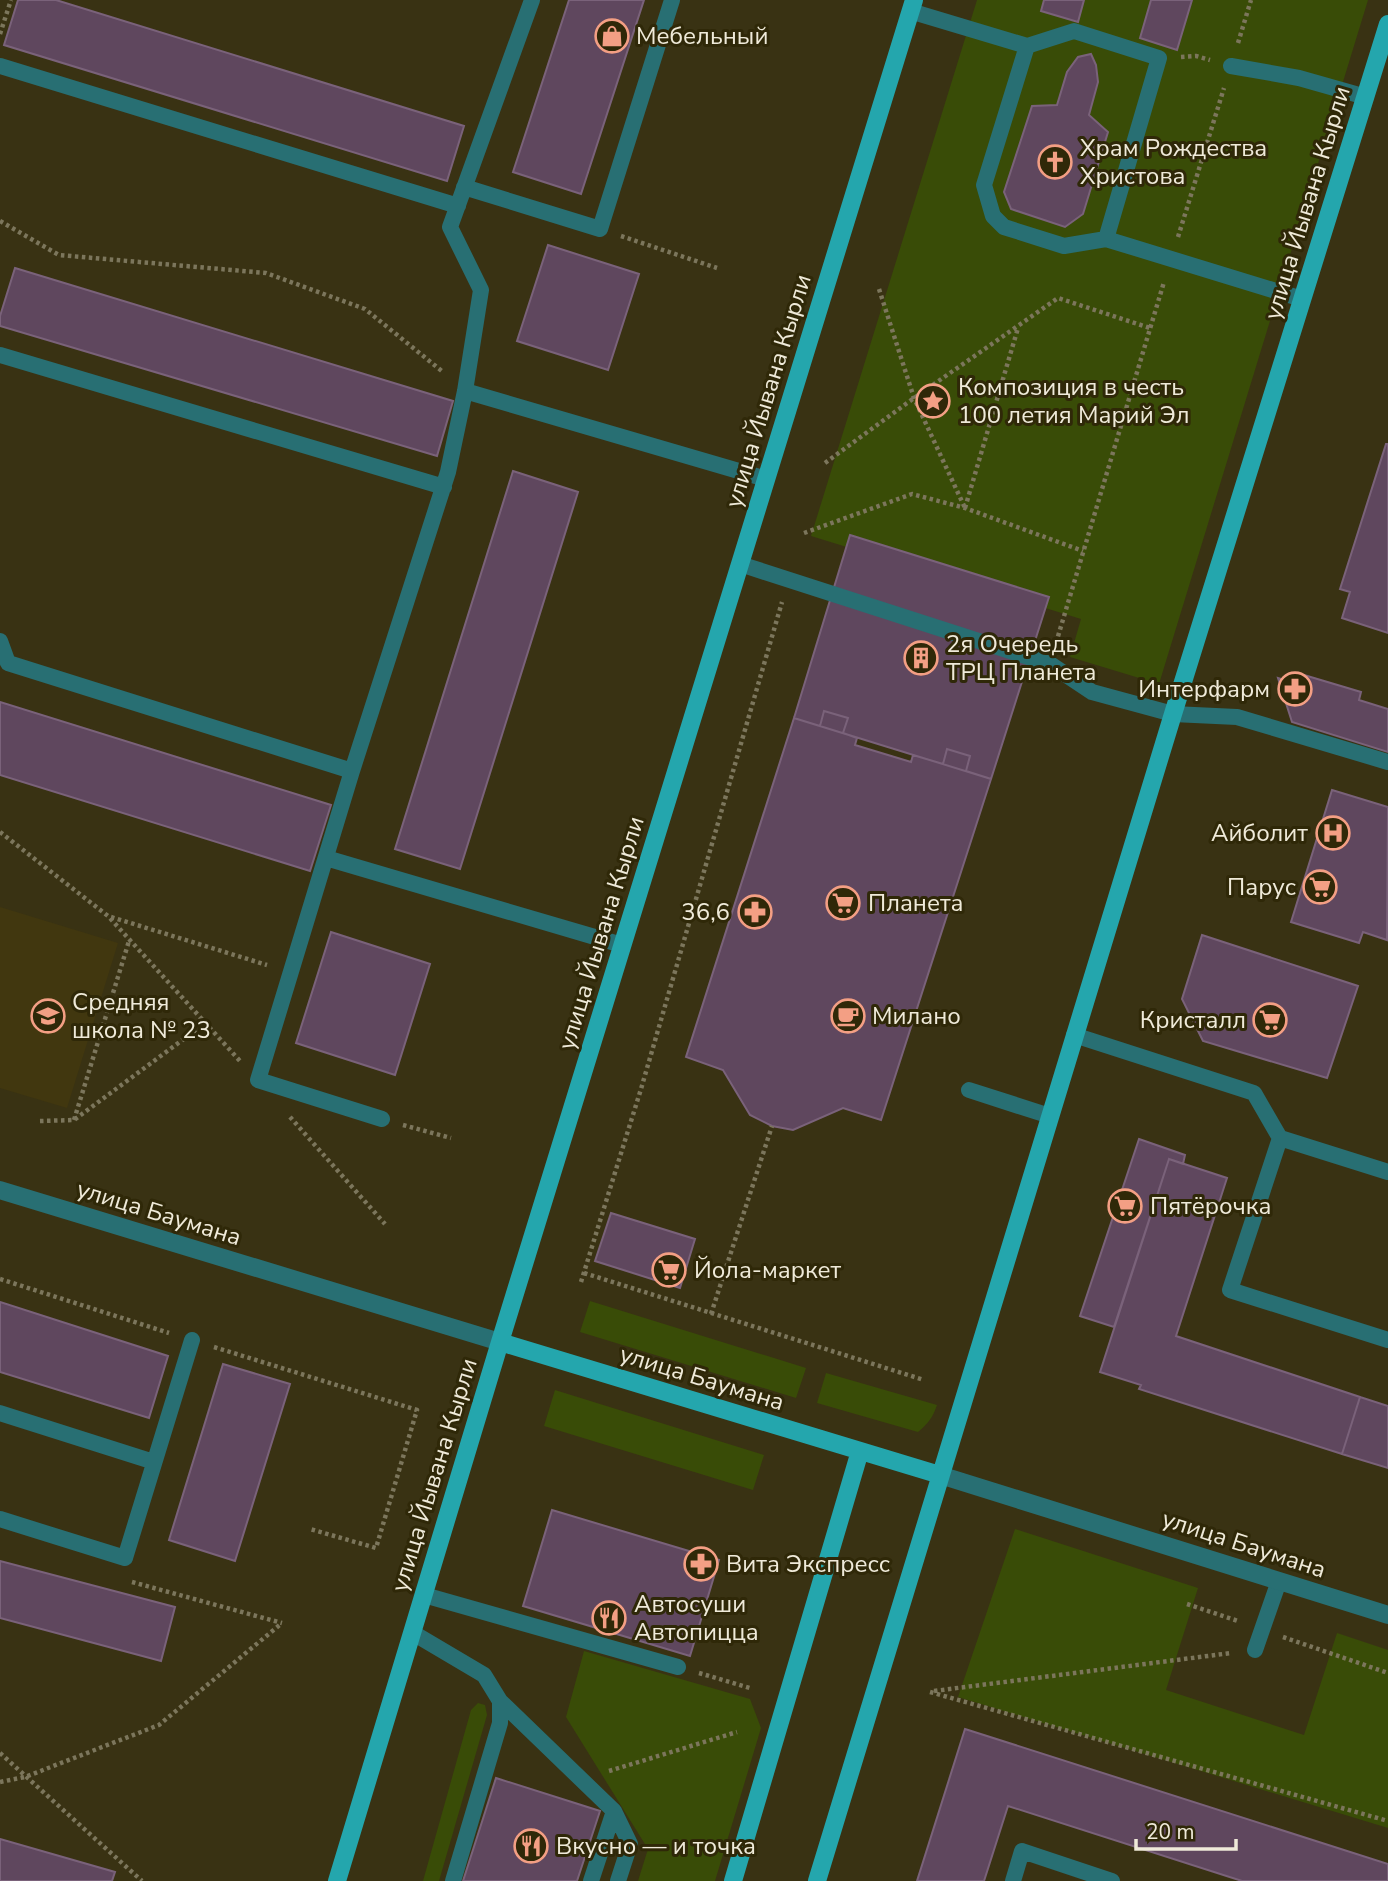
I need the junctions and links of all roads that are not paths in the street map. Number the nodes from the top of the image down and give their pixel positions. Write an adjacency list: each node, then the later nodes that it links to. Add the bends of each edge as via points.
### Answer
1 (532, 0): 9 (lane)
2 (672, 0): 9 (lane, via 600,229)
3 (912, 6): 5 (lane); 15 (main road, улица Йывана Кырли)
4 (1388, 24): 8 (main road, улица Йывана Кырли)
5 (1027, 46): 11 (lane, via 984,185 993,216 1004,227 1064,246); 11 (lane, via 1074,32 1159,58)
6 (0, 66): 10 (lane)
7 (1231, 66): 8 (lane, via 1299,78)
8 (1366, 97): 12 (main road, улица Йывана Кырли)
9 (464, 187): 10 (lane)
10 (458, 206): 14 (lane, via 450,226 481,290)
11 (1106, 239): 12 (lane)
12 (1303, 299): 19 (main road, улица Йывана Кырли)
13 (0, 355): 16 (lane)
14 (465, 391): 15 (lane); 16 (lane)
15 (766, 479): 17 (main road, улица Йывана Кырли)
16 (444, 487): 21 (lane)
17 (740, 564): 19 (lane, via 1050,664 1092,692); 23 (main road, улица Йывана Кырли)
18 (0, 640): 21 (lane, via 8,663)
19 (1173, 714): 20 (lane, via 1237,717); 24 (main road, улица Йывана Кырли)
20 (1388, 761)
21 (352, 771): 22 (lane)
22 (326, 858): 23 (lane); 27 (lane, via 258,1080)
23 (622, 945): 33 (main road, улица Йывана Кырли)
24 (1074, 1035): 26 (main road, улица Йывана Кырли); 28 (lane, via 1254,1093)
25 (969, 1090): 26 (lane)
26 (1050, 1116): 37 (main road, улица Йывана Кырли)
27 (382, 1119)
28 (1280, 1138): 29 (lane); 32 (lane, via 1230,1290)
29 (1388, 1172)
30 (0, 1190): 33 (street, улица Баумана)
31 (192, 1340): 36 (lane)
32 (1388, 1340)
33 (500, 1342): 35 (main road, улица Баумана); 40 (main road, улица Йывана Кырли)
34 (0, 1413): 36 (lane)
35 (860, 1451): 37 (main road, улица Баумана); 51 (main road)
36 (155, 1462): 38 (lane, via 125,1558)
37 (940, 1475): 39 (street, улица Баумана); 52 (main road, улица Йывана Кырли)
38 (0, 1519)
39 (1279, 1581): 41 (street, улица Баумана); 43 (lane)
40 (424, 1595): 42 (main road, улица Йывана Кырли); 44 (lane)
41 (1388, 1615)
42 (413, 1633): 45 (lane, via 484,1675); 47 (main road, улица Йывана Кырли)
43 (1255, 1650)
44 (678, 1667)
45 (500, 1702): 46 (lane); 48 (lane, via 500,1723)
46 (614, 1811): 49 (lane); 50 (lane, via 630,1843)
47 (337, 1881)
48 (453, 1881)
49 (591, 1881)
50 (618, 1881)
51 (733, 1881)
52 (817, 1881)
53 (1013, 1881): 54 (lane, via 1022,1851)
54 (1112, 1881)

